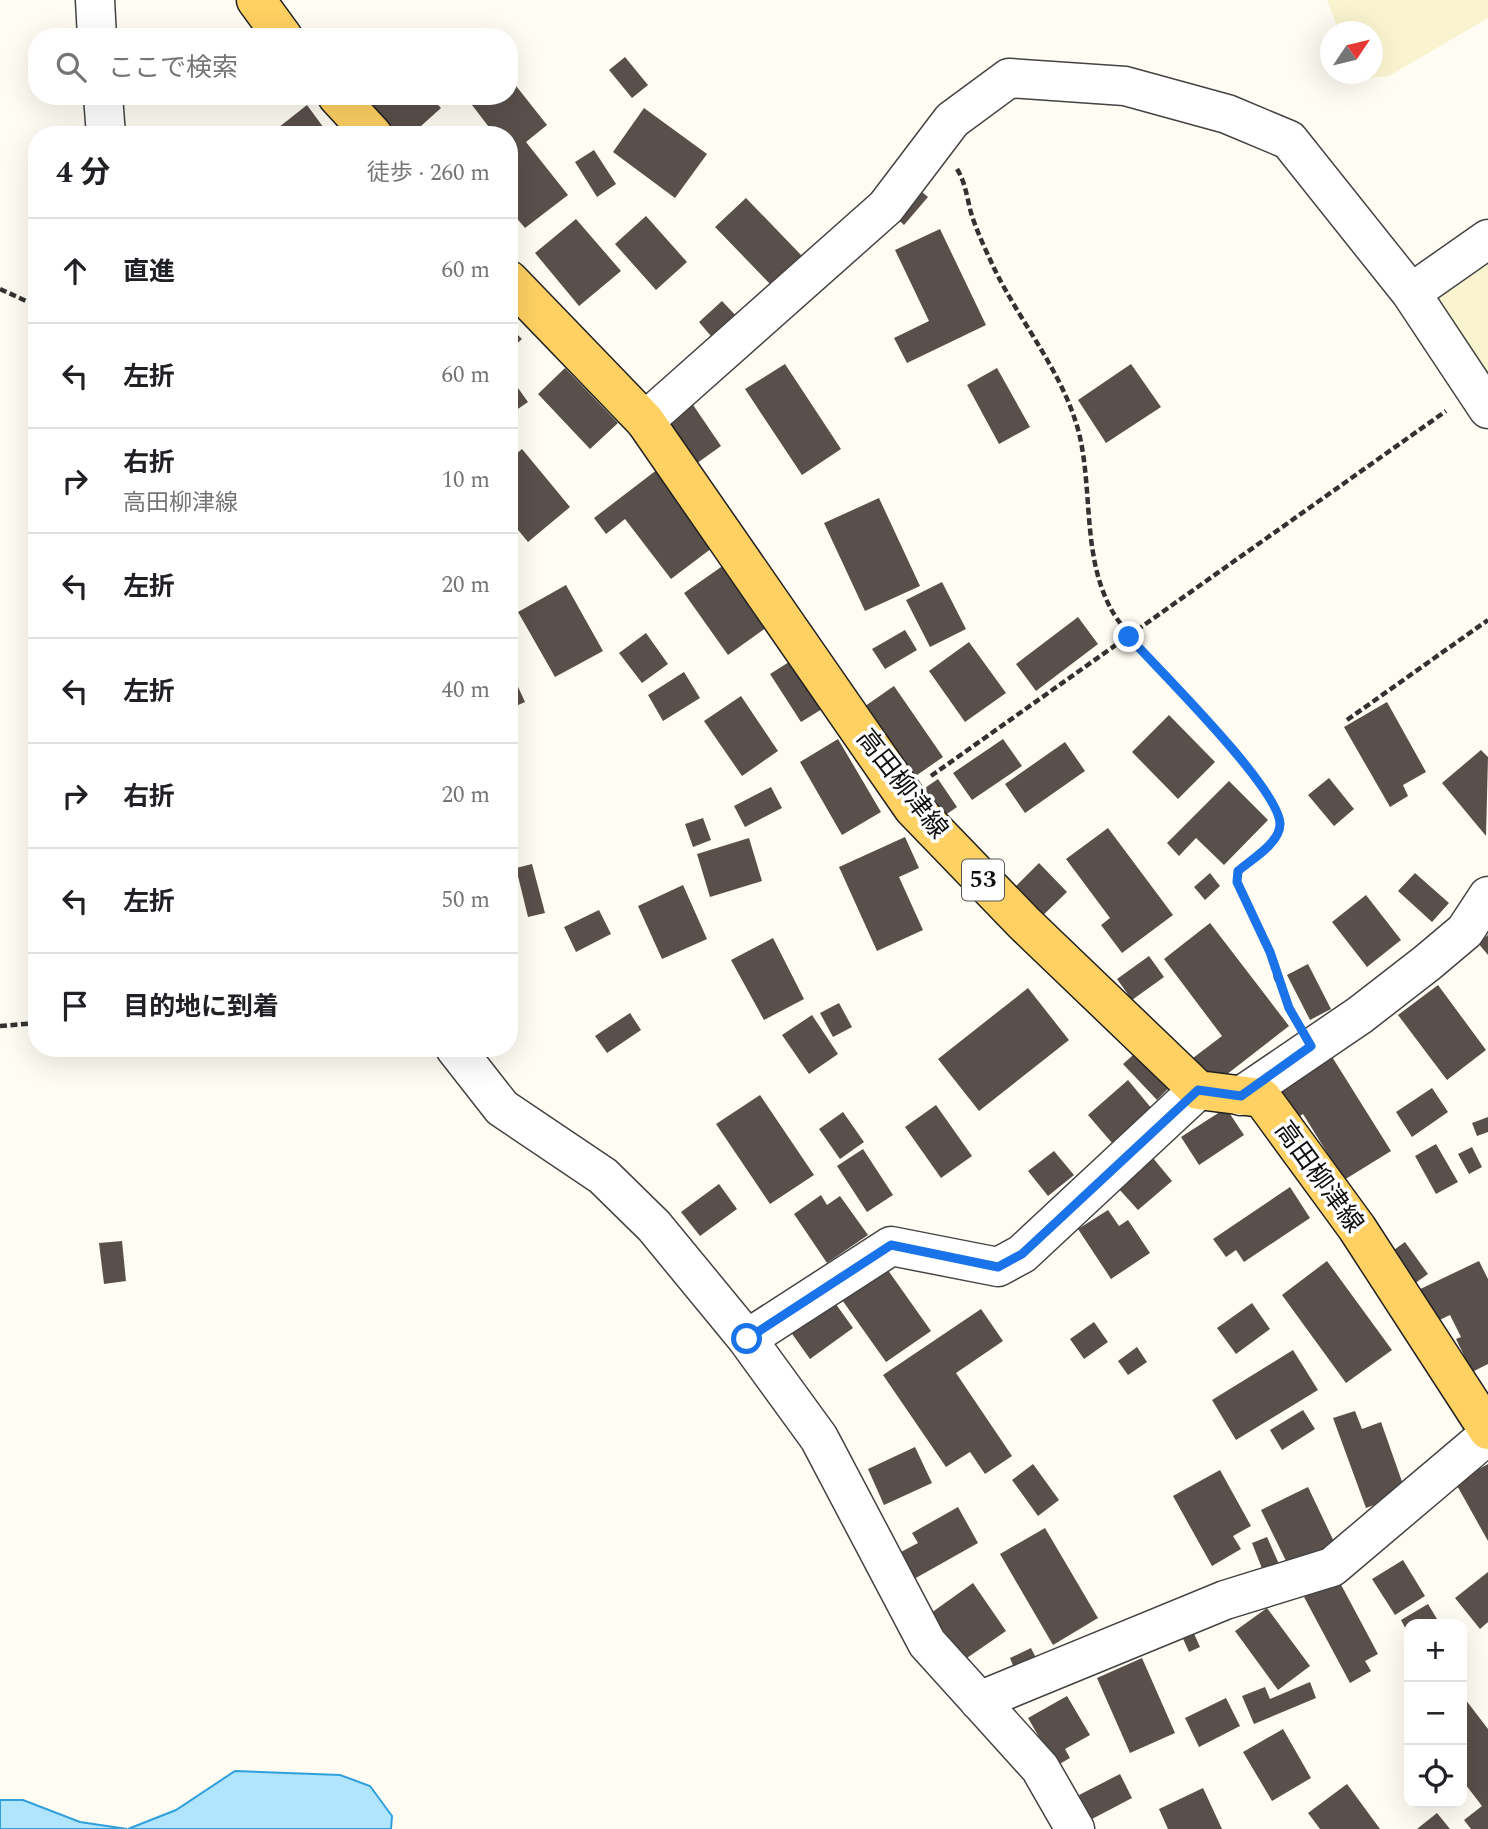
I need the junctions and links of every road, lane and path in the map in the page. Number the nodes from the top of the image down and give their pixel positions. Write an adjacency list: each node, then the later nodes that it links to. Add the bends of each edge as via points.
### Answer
1 (95, 0): 3 (street)
2 (256, 0): 4 (main road)
3 (97, 28)
4 (276, 28)
5 (104, 105): 7 (street)
6 (345, 105): 8 (main road)
7 (105, 126)
8 (365, 126)
9 (936, 140): 13 (street, via 952,120 1009,78 1125,86 1227,114 1289,140); 16 (street, via 886,206); 18 (path, via 965,181 973,219 995,270 1066,393 1086,470 1093,552 1101,586)
10 (1488, 239): 13 (street)
11 (0, 289): 14 (path)
12 (518, 289): 16 (main road, 高田柳津線 / 53)
13 (1411, 293): 15 (street)
14 (28, 302)
15 (1482, 400): 18 (path)
16 (645, 421): 20 (main road, 高田柳津線 / 53)
17 (1488, 620): 19 (path)
18 (1129, 637): 20 (path); 24 (path, via 1276,805 1280,825 1273,841 1238,871 1237,882 1270,952 1289,1008)
19 (1346, 720)
20 (905, 796): 26 (main road, 高田柳津線 / 53, via 1024,923)
21 (1488, 896): 24 (street, via 1465,931 1360,1015)
22 (28, 1024): 23 (path)
23 (0, 1026)
24 (1311, 1046): 27 (street)
25 (462, 1057): 28 (street, via 502,1108 603,1176 653,1226)
26 (1198, 1090): 27 (main road, 高田柳津線); 28 (street, via 1022,1254 998,1267 891,1245)
27 (1241, 1096): 29 (main road, 高田柳津線, via 1262,1098 1357,1228)
28 (747, 1339): 30 (street, via 819,1438 926,1643)
29 (1488, 1432): 30 (street, via 1332,1567 1225,1600)
30 (979, 1701): 31 (street, via 1040,1768)
31 (1074, 1829)

